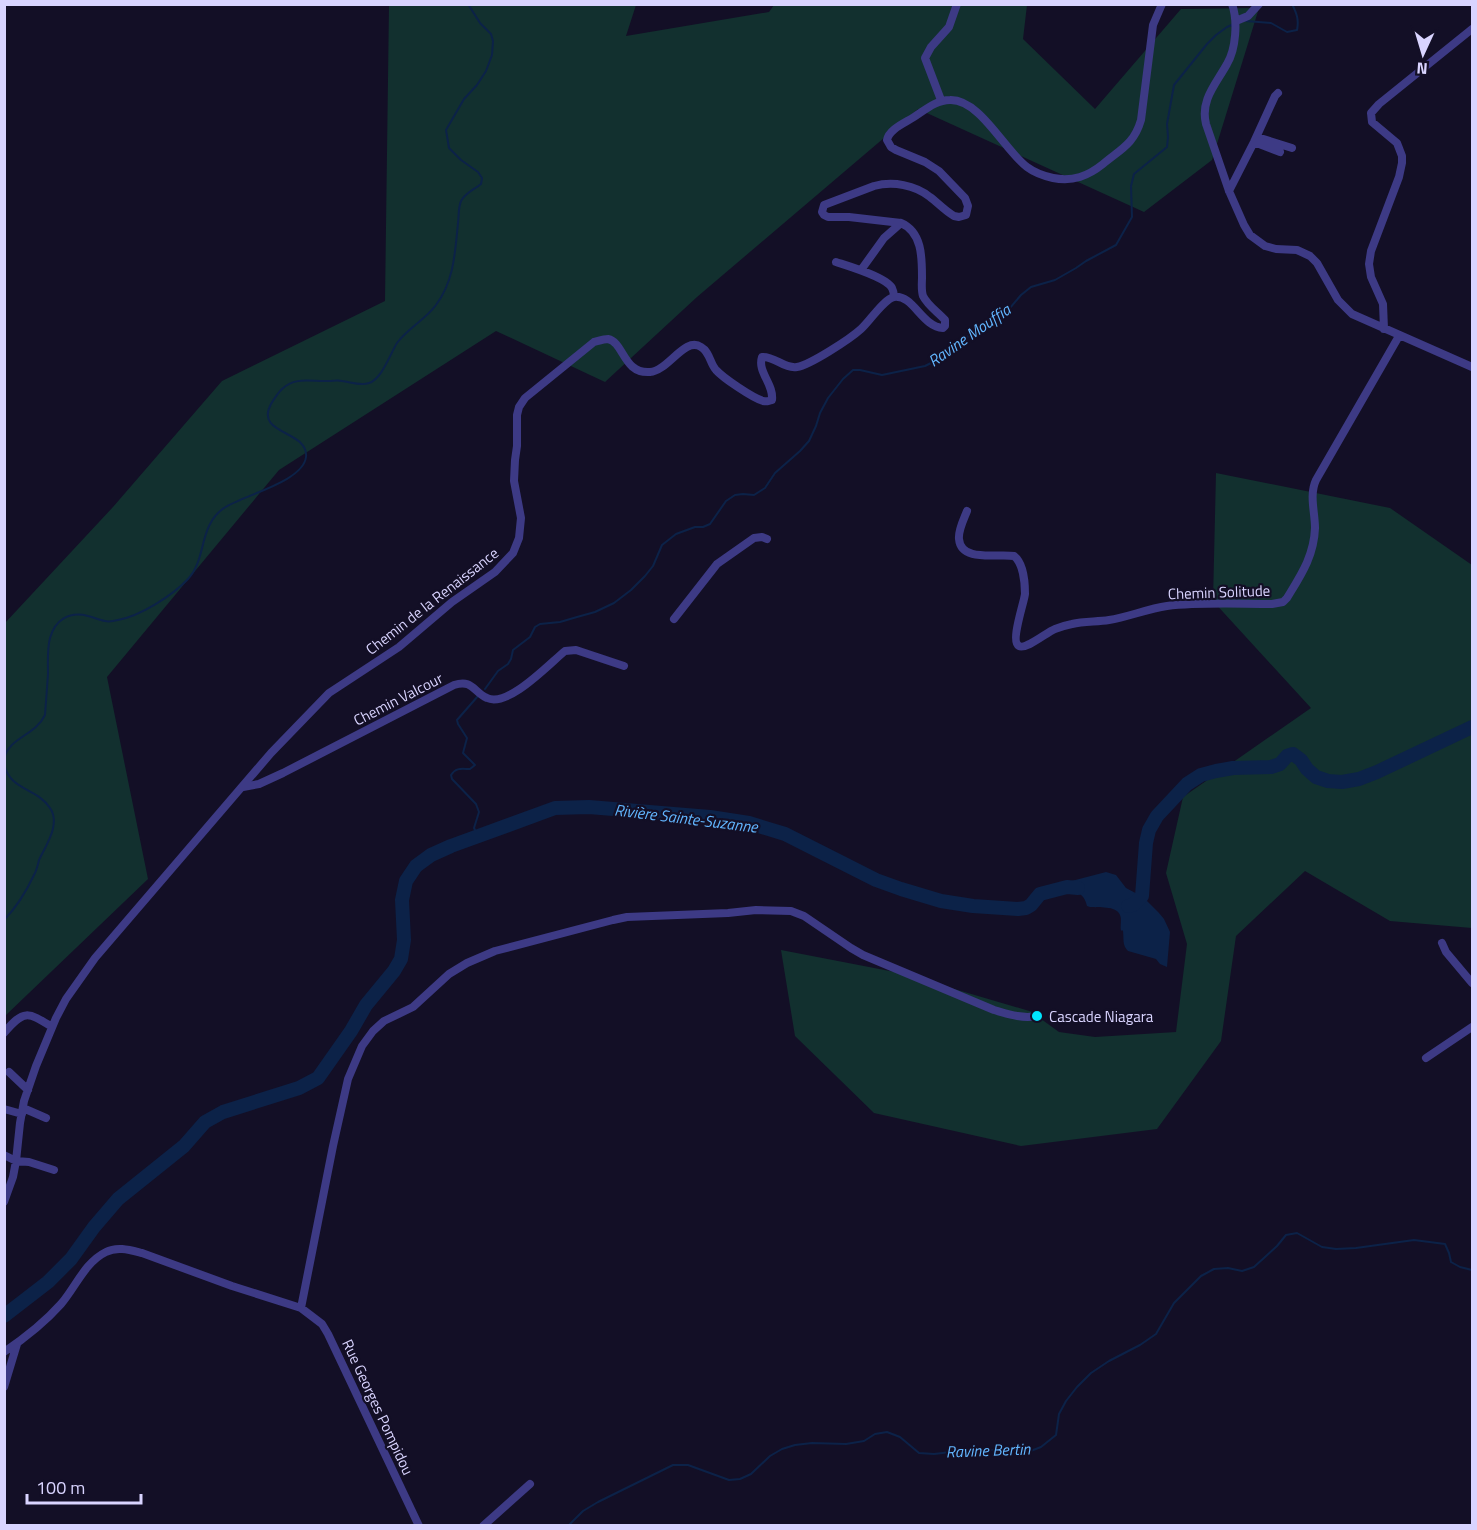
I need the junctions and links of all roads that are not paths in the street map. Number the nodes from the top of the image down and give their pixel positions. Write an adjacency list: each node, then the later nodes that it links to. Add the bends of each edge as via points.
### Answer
1 (957, 4): 8 (street, via 949,27 925,58)
2 (1162, 4): 8 (street, via 1153,25 1138,132 1129,144 1083,177 1056,178 1029,169 970,107 952,99)
3 (1232, 4): 5 (street)
4 (1259, 4): 5 (street, via 1248,16)
5 (1236, 21): 12 (street, via 1232,51 1208,93 1204,109)
6 (1473, 29): 17 (street, via 1371,113 1372,122 1397,143 1402,156 1399,177 1369,264 1383,304)
7 (1278, 93): 9 (street)
8 (941, 100): 13 (street, via 889,134 887,141 896,150 939,171 965,198 966,215 954,216 922,191 894,184 874,186 823,207 828,217)
9 (1256, 139): 10 (street); 11 (street); 12 (street)
10 (1292, 148)
11 (1280, 152)
12 (1229, 191): 17 (street, via 1253,239 1270,248 1297,250 1310,256 1347,310)
13 (901, 224): 15 (street, via 884,238); 16 (street, via 916,236 924,298 945,320 945,326 931,326 905,300)
14 (836, 262): 15 (street)
15 (861, 270): 16 (street, via 888,283)
16 (894, 297): 24 (street, Chemin de la Renaissance, via 860,330 804,365 793,367 762,357 761,368 772,390 770,401 753,397 721,375 700,346 688,346 659,370 648,372 633,367 608,339 594,342 532,391 519,407 514,481 521,518 516,548 510,558 399,646 329,693)
17 (1384, 329): 18 (street)
18 (1399, 336): 19 (street); 20 (street, Chemin Solitude, via 1316,480 1312,492 1315,528 1310,559 1287,598 1278,604 1166,606 1054,629 1020,647 1015,642 1025,593 1019,562 1014,556 975,556 966,551 959,539)
19 (1473, 368)
20 (967, 511)
21 (767, 539): 22 (street, via 754,538 717,564)
22 (674, 619)
23 (624, 666): 24 (street, Chemin Valcour, via 571,650 507,698 486,698 473,687 460,683 283,773)
24 (243, 788): 28 (street, Chemin de la Renaissance, via 95,958)
25 (1442, 943): 26 (street)
26 (1473, 983)
27 (1037, 1016): 41 (street, via 1002,1012 863,955 791,911 627,917 495,951 449,974 413,1007 384,1021 362,1046 348,1079)
28 (52, 1027): 30 (street, via 28,1015 18,1018); 33 (street, Chemin de la Renaissance)
29 (1473, 1027): 31 (street)
30 (4, 1033)
31 (1426, 1058)
32 (9, 1072): 33 (street)
33 (28, 1090): 35 (street, Chemin de la Renaissance)
34 (4, 1109): 35 (street)
35 (23, 1111): 36 (street); 38 (street, Chemin de la Renaissance)
36 (46, 1118)
37 (4, 1155): 38 (street)
38 (16, 1161): 39 (street); 40 (street, Chemin de la Renaissance)
39 (54, 1170)
40 (4, 1202)
41 (301, 1308): 42 (street, via 142,1253 114,1249 94,1260 62,1303); 46 (street, Rue Georges Pompidou, via 322,1324 328,1334)
42 (17, 1344): 43 (street); 44 (street)
43 (4, 1352)
44 (4, 1387)
45 (530, 1484): 47 (street)
46 (419, 1526)
47 (483, 1526)

